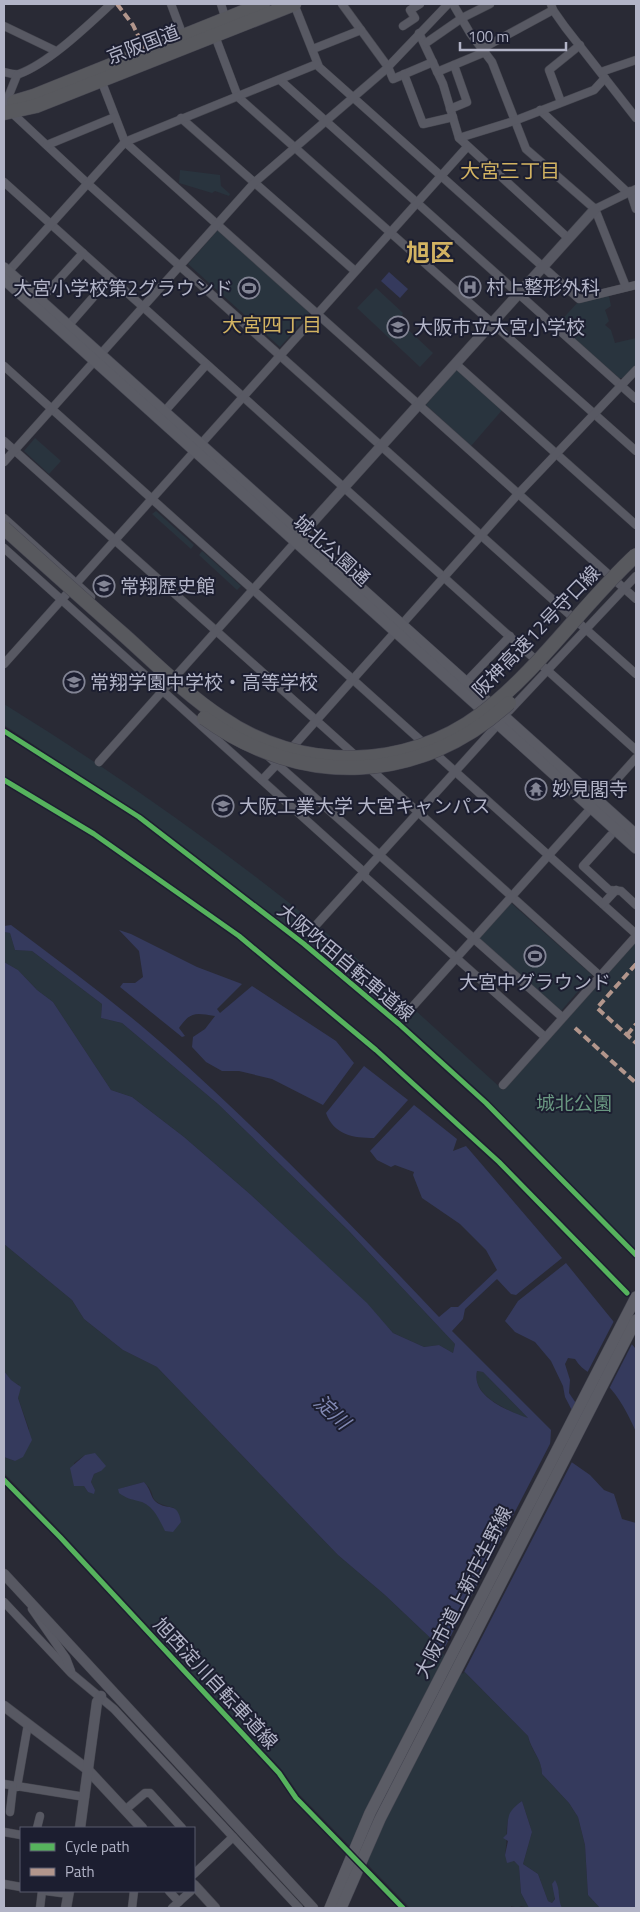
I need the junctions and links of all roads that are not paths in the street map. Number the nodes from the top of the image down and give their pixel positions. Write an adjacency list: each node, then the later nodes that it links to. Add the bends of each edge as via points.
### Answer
1 (111, 4): 24 (street)
2 (170, 4): 18 (street)
3 (221, 4): 12 (street)
4 (263, 4): 12 (highway, 京阪国道)
5 (294, 4): 19 (highway, 京阪国道); 22 (street)
6 (342, 4): 16 (street)
7 (420, 4): 15 (street, via 410,10 415,18)
8 (448, 4): 17 (street)
9 (453, 4): 13 (street)
10 (490, 4): 13 (street)
11 (552, 7): 21 (street); 23 (street)
12 (227, 18): 18 (highway, 京阪国道); 19 (street)
13 (462, 18): 20 (street); 23 (street)
14 (4, 26): 24 (street)
15 (403, 26)
16 (362, 30): 22 (street); 29 (street)
17 (419, 34): 20 (street); 29 (street)
18 (183, 36): 40 (highway, 京阪国道)
19 (216, 36): 35 (highway, 京阪国道); 37 (street)
20 (426, 43): 26 (street)
21 (580, 45): 34 (street); 39 (street, via 549,70)
22 (313, 49): 27 (street)
23 (484, 50): 28 (street); 48 (street, via 492,62)
24 (56, 51): 33 (street)
25 (636, 60): 34 (street)
26 (433, 62): 31 (street); 32 (street)
27 (317, 64): 36 (street); 38 (street)
28 (454, 65): 31 (street); 41 (street, via 467,102)
29 (388, 68): 32 (street, via 392,79); 38 (street)
30 (4, 72): 33 (street)
31 (437, 72): 41 (street)
32 (404, 74): 44 (street, via 423,124)
33 (17, 75): 40 (street)
34 (603, 75): 39 (street, via 594,90); 46 (street)
35 (101, 80): 40 (highway, 京阪国道, via 36,106); 43 (street)
36 (280, 80): 37 (street); 47 (street)
37 (238, 97): 45 (street); 53 (street)
38 (354, 98): 47 (street); 54 (street)
39 (561, 102): 42 (street)
40 (6, 108): 51 (street)
41 (450, 109): 44 (street)
42 (540, 110): 48 (street); 58 (street)
43 (115, 117): 50 (street); 51 (street)
44 (453, 117): 49 (street)
45 (181, 118): 50 (street); 57 (street)
46 (636, 118)
47 (326, 121): 53 (street); 59 (street)
48 (514, 121): 49 (street); 60 (street, via 526,149)
49 (459, 138): 52 (street)
50 (125, 142): 56 (street); 63 (street)
51 (47, 145): 56 (street)
52 (466, 147): 54 (street); 65 (street)
53 (296, 148): 57 (street); 64 (street)
54 (442, 174): 59 (street); 68 (street)
55 (4, 182): 62 (street)
56 (87, 182): 62 (street); 67 (street)
57 (255, 182): 63 (street); 69 (street)
58 (631, 191): 60 (street); 61 (street)
59 (416, 202): 64 (street); 74 (street)
60 (595, 209): 65 (street); 73 (street)
61 (636, 209)
62 (51, 224): 66 (street); 70 (street)
63 (218, 224): 67 (street); 77 (street)
64 (390, 232): 69 (street); 78 (street)
65 (568, 238): 68 (street)
66 (83, 253): 71 (street); 75 (street)
67 (179, 265): 76 (street); 80 (street)
68 (544, 265): 73 (street, via 580,299); 74 (street)
69 (355, 270): 77 (street)
70 (5, 274): 75 (main road, 城北公園通); 81 (main road, 城北公園通)
71 (110, 278): 76 (street); 79 (street)
72 (636, 285): 73 (street)
73 (626, 288)
74 (518, 294): 78 (street); 86 (street)
75 (40, 300): 79 (main road, 城北公園通)
76 (142, 308): 81 (street); 83 (street)
77 (316, 313): 80 (street); 89 (street)
78 (493, 322): 82 (street); 92 (street)
79 (68, 326): 81 (main road, 城北公園通)
80 (279, 354): 87 (street); 94 (street)
81 (98, 357): 90 (street); 91 (main road, 城北公園通); 95 (main road, 城北公園通)
82 (456, 364): 89 (street); 98 (street)
83 (206, 365): 87 (street); 91 (street)
84 (4, 366): 90 (street)
85 (636, 370): 86 (street)
86 (621, 385): 88 (street); 92 (street)
87 (241, 396): 95 (street); 100 (street)
88 (636, 399)
89 (420, 405): 94 (street); 101 (street)
90 (52, 408): 96 (street); 102 (street)
91 (164, 412): 95 (main road, 城北公園通)
92 (594, 412): 97 (street); 98 (street)
93 (4, 441): 96 (street)
94 (382, 446): 100 (street); 106 (street)
95 (198, 447): 102 (street); 107 (main road, 城北公園通)
96 (14, 450): 99 (street); 109 (street)
97 (636, 451)
98 (556, 453): 101 (street); 104 (street)
99 (4, 462)
100 (345, 488): 107 (street); 116 (street)
101 (518, 494): 106 (street); 114 (street)
102 (152, 499): 109 (street); 119 (street)
103 (4, 518): 117 (street)
104 (636, 525)
105 (4, 528): 112 (highway, 阪神高速12号守口線, bridge, via 168,675 222,718 281,748 337,758 367,758 405,751 431,742 469,722 514,686)
106 (482, 536): 116 (street); 122 (street)
107 (298, 538): 119 (street); 123 (main road, 城北公園通)
108 (4, 540): 113 (highway, 阪神高速12号守口線, bridge, via 191,708 215,725 246,744 277,757 334,768 397,764 441,749 475,730 520,692)
109 (115, 540): 117 (street); 124 (street)
110 (4, 548): 120 (street)
111 (636, 549): 114 (street)
112 (636, 555)
113 (636, 568)
114 (609, 575): 118 (street); 122 (street)
115 (636, 576): 118 (street)
116 (445, 578): 123 (street); 126 (street)
117 (75, 583): 120 (street); 130 (street)
118 (624, 588): 121 (street); 125 (street)
119 (253, 589): 124 (street); 132 (street)
120 (61, 599): 128 (street); 134 (street)
121 (636, 599)
122 (571, 616): 125 (street); 127 (street)
123 (399, 628): 132 (street); 133 (main road, 城北公園通); 137 (main road, 城北公園通)
124 (216, 630): 130 (street); 136 (street)
125 (586, 630): 129 (street); 131 (street)
126 (510, 636): 127 (street); 133 (street)
127 (534, 657): 129 (street); 135 (street)
128 (4, 664)
129 (549, 670): 137 (street); 138 (street)
130 (176, 674): 134 (street); 141 (street)
131 (636, 674)
132 (353, 679): 136 (street); 142 (street)
133 (466, 682): 135 (main road, 城北公園通)
134 (162, 689): 140 (street); 143 (street)
135 (490, 704): 137 (main road, 城北公園通)
136 (316, 720): 141 (street); 145 (street)
137 (501, 720): 142 (street); 144 (main road, 城北公園通)
138 (636, 750)
139 (636, 758): 144 (street)
140 (99, 762)
141 (277, 764): 143 (street); 150 (street)
142 (456, 771): 145 (street); 149 (street)
143 (262, 780): 151 (street)
144 (594, 804): 147 (main road, 城北公園通); 148 (main road, 城北公園通); 149 (street)
145 (418, 813): 150 (street); 153 (street)
146 (612, 835): 152 (street, via 583,866 609,890)
147 (636, 835)
148 (636, 848)
149 (548, 856): 153 (street); 154 (street)
150 (380, 857): 151 (street); 158 (street)
151 (364, 874): 156 (street); 159 (street)
152 (616, 890): 154 (street); 155 (street)
153 (511, 897): 158 (street); 160 (street)
154 (603, 904): 157 (street)
155 (636, 904)
156 (317, 924)
157 (636, 935): 160 (street)
158 (474, 938): 159 (street); 162 (street)
159 (457, 958): 161 (street); 163 (street)
160 (600, 976): 162 (street)
161 (414, 1005)
162 (562, 1017): 163 (street)
163 (545, 1037): 164 (street)
164 (503, 1085)
165 (636, 1297): 206 (main road, 大阪市道上新庄生野線, via 374,1805)
166 (636, 1320): 207 (main road, 大阪市道上新庄生野線, via 385,1810)
167 (4, 1574): 168 (street)
168 (28, 1601): 170 (street, via 66,1658); 205 (street)
169 (4, 1602): 170 (street)
170 (71, 1673): 171 (street)
171 (101, 1696): 174 (street); 187 (street)
172 (4, 1706): 173 (street)
173 (28, 1724): 174 (street); 176 (street)
174 (87, 1769): 177 (street); 178 (street)
175 (4, 1784): 176 (street)
176 (15, 1786): 177 (street); 179 (street)
177 (85, 1797): 182 (street)
178 (125, 1810): 183 (street); 184 (street, via 144,1793 150,1793)
179 (10, 1812)
180 (40, 1816): 181 (street)
181 (37, 1827)
182 (80, 1827)
183 (141, 1827)
184 (181, 1827)
185 (4, 1832): 186 (street)
186 (20, 1835)
187 (233, 1837): 188 (street); 204 (street)
188 (195, 1873)
189 (4, 1884): 190 (street)
190 (20, 1887)
191 (195, 1889): 203 (street)
192 (44, 1892): 199 (street)
193 (56, 1892): 197 (street)
194 (134, 1892): 201 (street)
195 (170, 1892): 198 (street)
196 (190, 1892): 198 (street)
197 (69, 1893): 200 (street)
198 (179, 1902): 202 (street)
199 (40, 1908)
200 (66, 1908)
201 (132, 1908)
202 (172, 1908)
203 (215, 1908)
204 (299, 1908)
205 (313, 1908)
206 (330, 1908)
207 (341, 1908)

